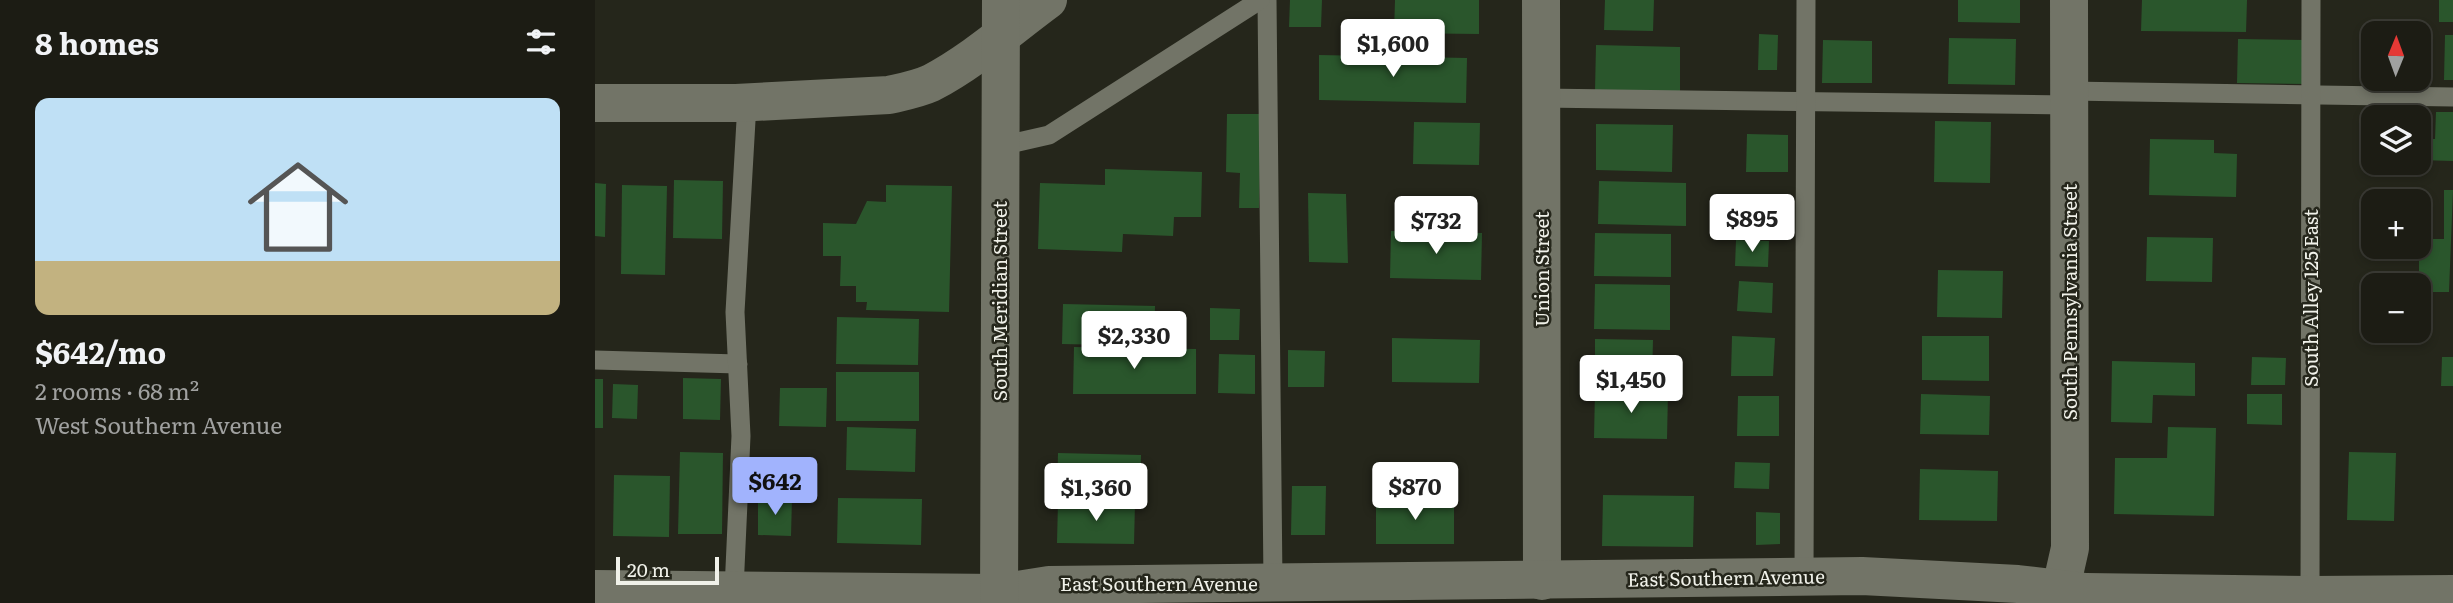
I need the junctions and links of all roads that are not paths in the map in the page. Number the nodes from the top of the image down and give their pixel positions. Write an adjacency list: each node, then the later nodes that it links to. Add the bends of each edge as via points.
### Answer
1 (1048, 0): 8 (street)
2 (1260, 0): 16 (lane, via 1049,135)
3 (1266, 0): 21 (lane)
4 (1541, 0): 11 (street, Union Street)
5 (1806, 0): 13 (lane)
6 (2069, 0): 12 (street, South Pennsylvania Street)
7 (2311, 0): 9 (lane, South Alley 125 East)
8 (1001, 17): 15 (street, via 951,72 928,84 889,95); 16 (street, South Meridian Street)
9 (2311, 93): 10 (lane); 12 (lane); 25 (lane, South Alley 125 East)
10 (2453, 97)
11 (1541, 98): 13 (lane); 20 (street, Union Street)
12 (2069, 98): 13 (lane); 26 (street, South Pennsylvania Street, via 2070,548)
13 (1805, 102): 19 (lane)
14 (595, 103): 15 (street)
15 (747, 103): 18 (lane, via 735,312)
16 (1000, 146): 27 (street, South Meridian Street)
17 (595, 360): 18 (lane)
18 (738, 364): 23 (lane, via 741,436)
19 (1804, 577): 20 (street, East Southern Avenue); 26 (street, East Southern Avenue, via 1862,576)
20 (1542, 581): 21 (street, East Southern Avenue)
21 (1273, 583): 27 (street, East Southern Avenue, via 1049,584)
22 (595, 589): 23 (street, East Southern Avenue)
23 (734, 590): 27 (street, East Southern Avenue)
24 (2453, 594): 25 (street, East Southern Avenue)
25 (2310, 595): 26 (street, East Southern Avenue, via 2086,592)
26 (2060, 596)
27 (999, 598)

